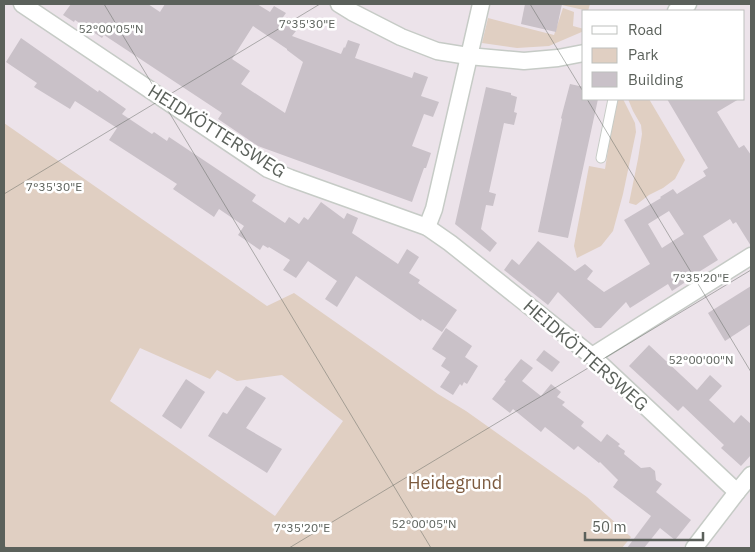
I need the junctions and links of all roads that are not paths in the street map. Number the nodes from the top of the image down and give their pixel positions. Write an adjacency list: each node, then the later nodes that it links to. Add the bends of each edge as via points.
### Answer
1 (22, 4): 8 (street, HEIDKÖTTERSWEG, via 268,168)
2 (339, 4): 5 (street, via 407,40 438,51)
3 (481, 4): 5 (street)
4 (582, 53): 5 (street, via 524,61)
5 (468, 56): 8 (street, via 434,209)
6 (613, 100): 7 (lane)
7 (601, 158)
8 (427, 227): 10 (street, HEIDKÖTTERSWEG)
9 (751, 256): 10 (street)
10 (592, 356): 12 (street, HEIDKÖTTERSWEG)
11 (751, 475): 12 (street)
12 (737, 492): 13 (street)
13 (694, 548)

